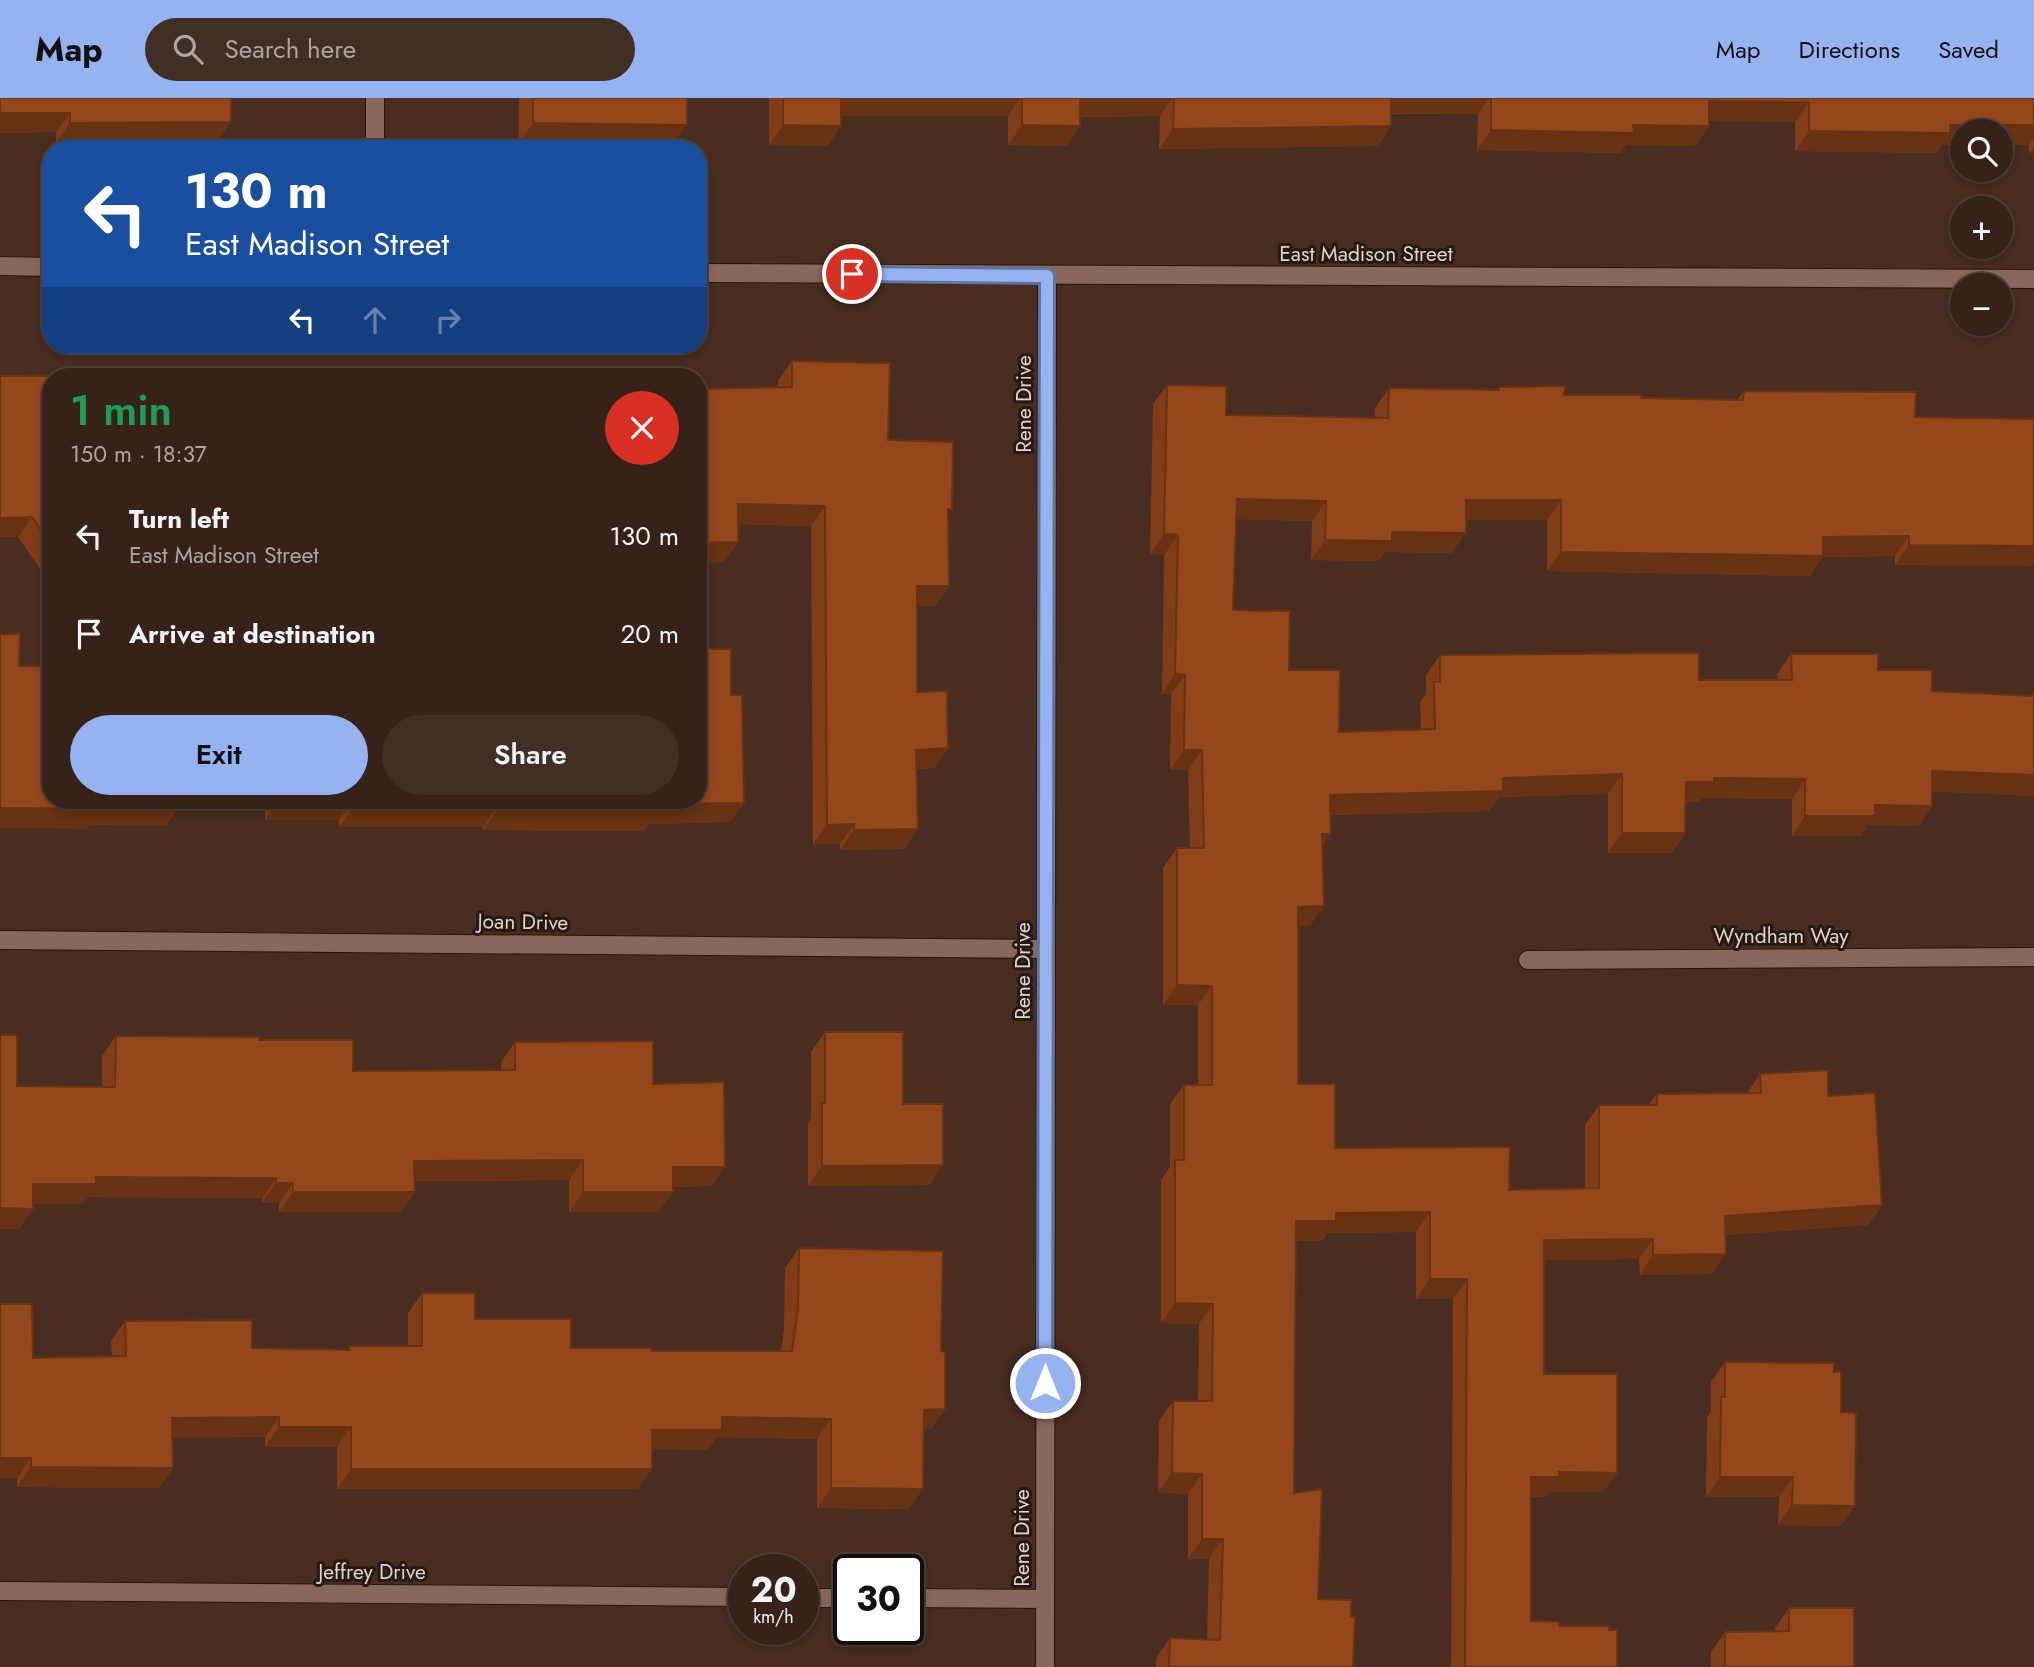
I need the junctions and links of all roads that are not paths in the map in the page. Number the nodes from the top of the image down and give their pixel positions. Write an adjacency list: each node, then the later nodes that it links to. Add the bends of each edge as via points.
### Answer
1 (375, 98): 2 (street)
2 (374, 140)
3 (0, 266): 4 (street)
4 (42, 267)
5 (707, 273): 6 (street, East Madison Street)
6 (1047, 276): 7 (street, East Madison Street); 9 (street, Rene Drive)
7 (2034, 279)
8 (0, 940): 9 (street, Joan Drive)
9 (1046, 949): 15 (street, Rene Drive)
10 (2034, 957): 11 (street, Wyndham Way)
11 (1528, 960)
12 (0, 1591): 13 (street, Jeffrey Drive)
13 (728, 1597)
14 (924, 1598): 15 (street)
15 (1045, 1599): 16 (street, Rene Drive)
16 (1045, 1667)

